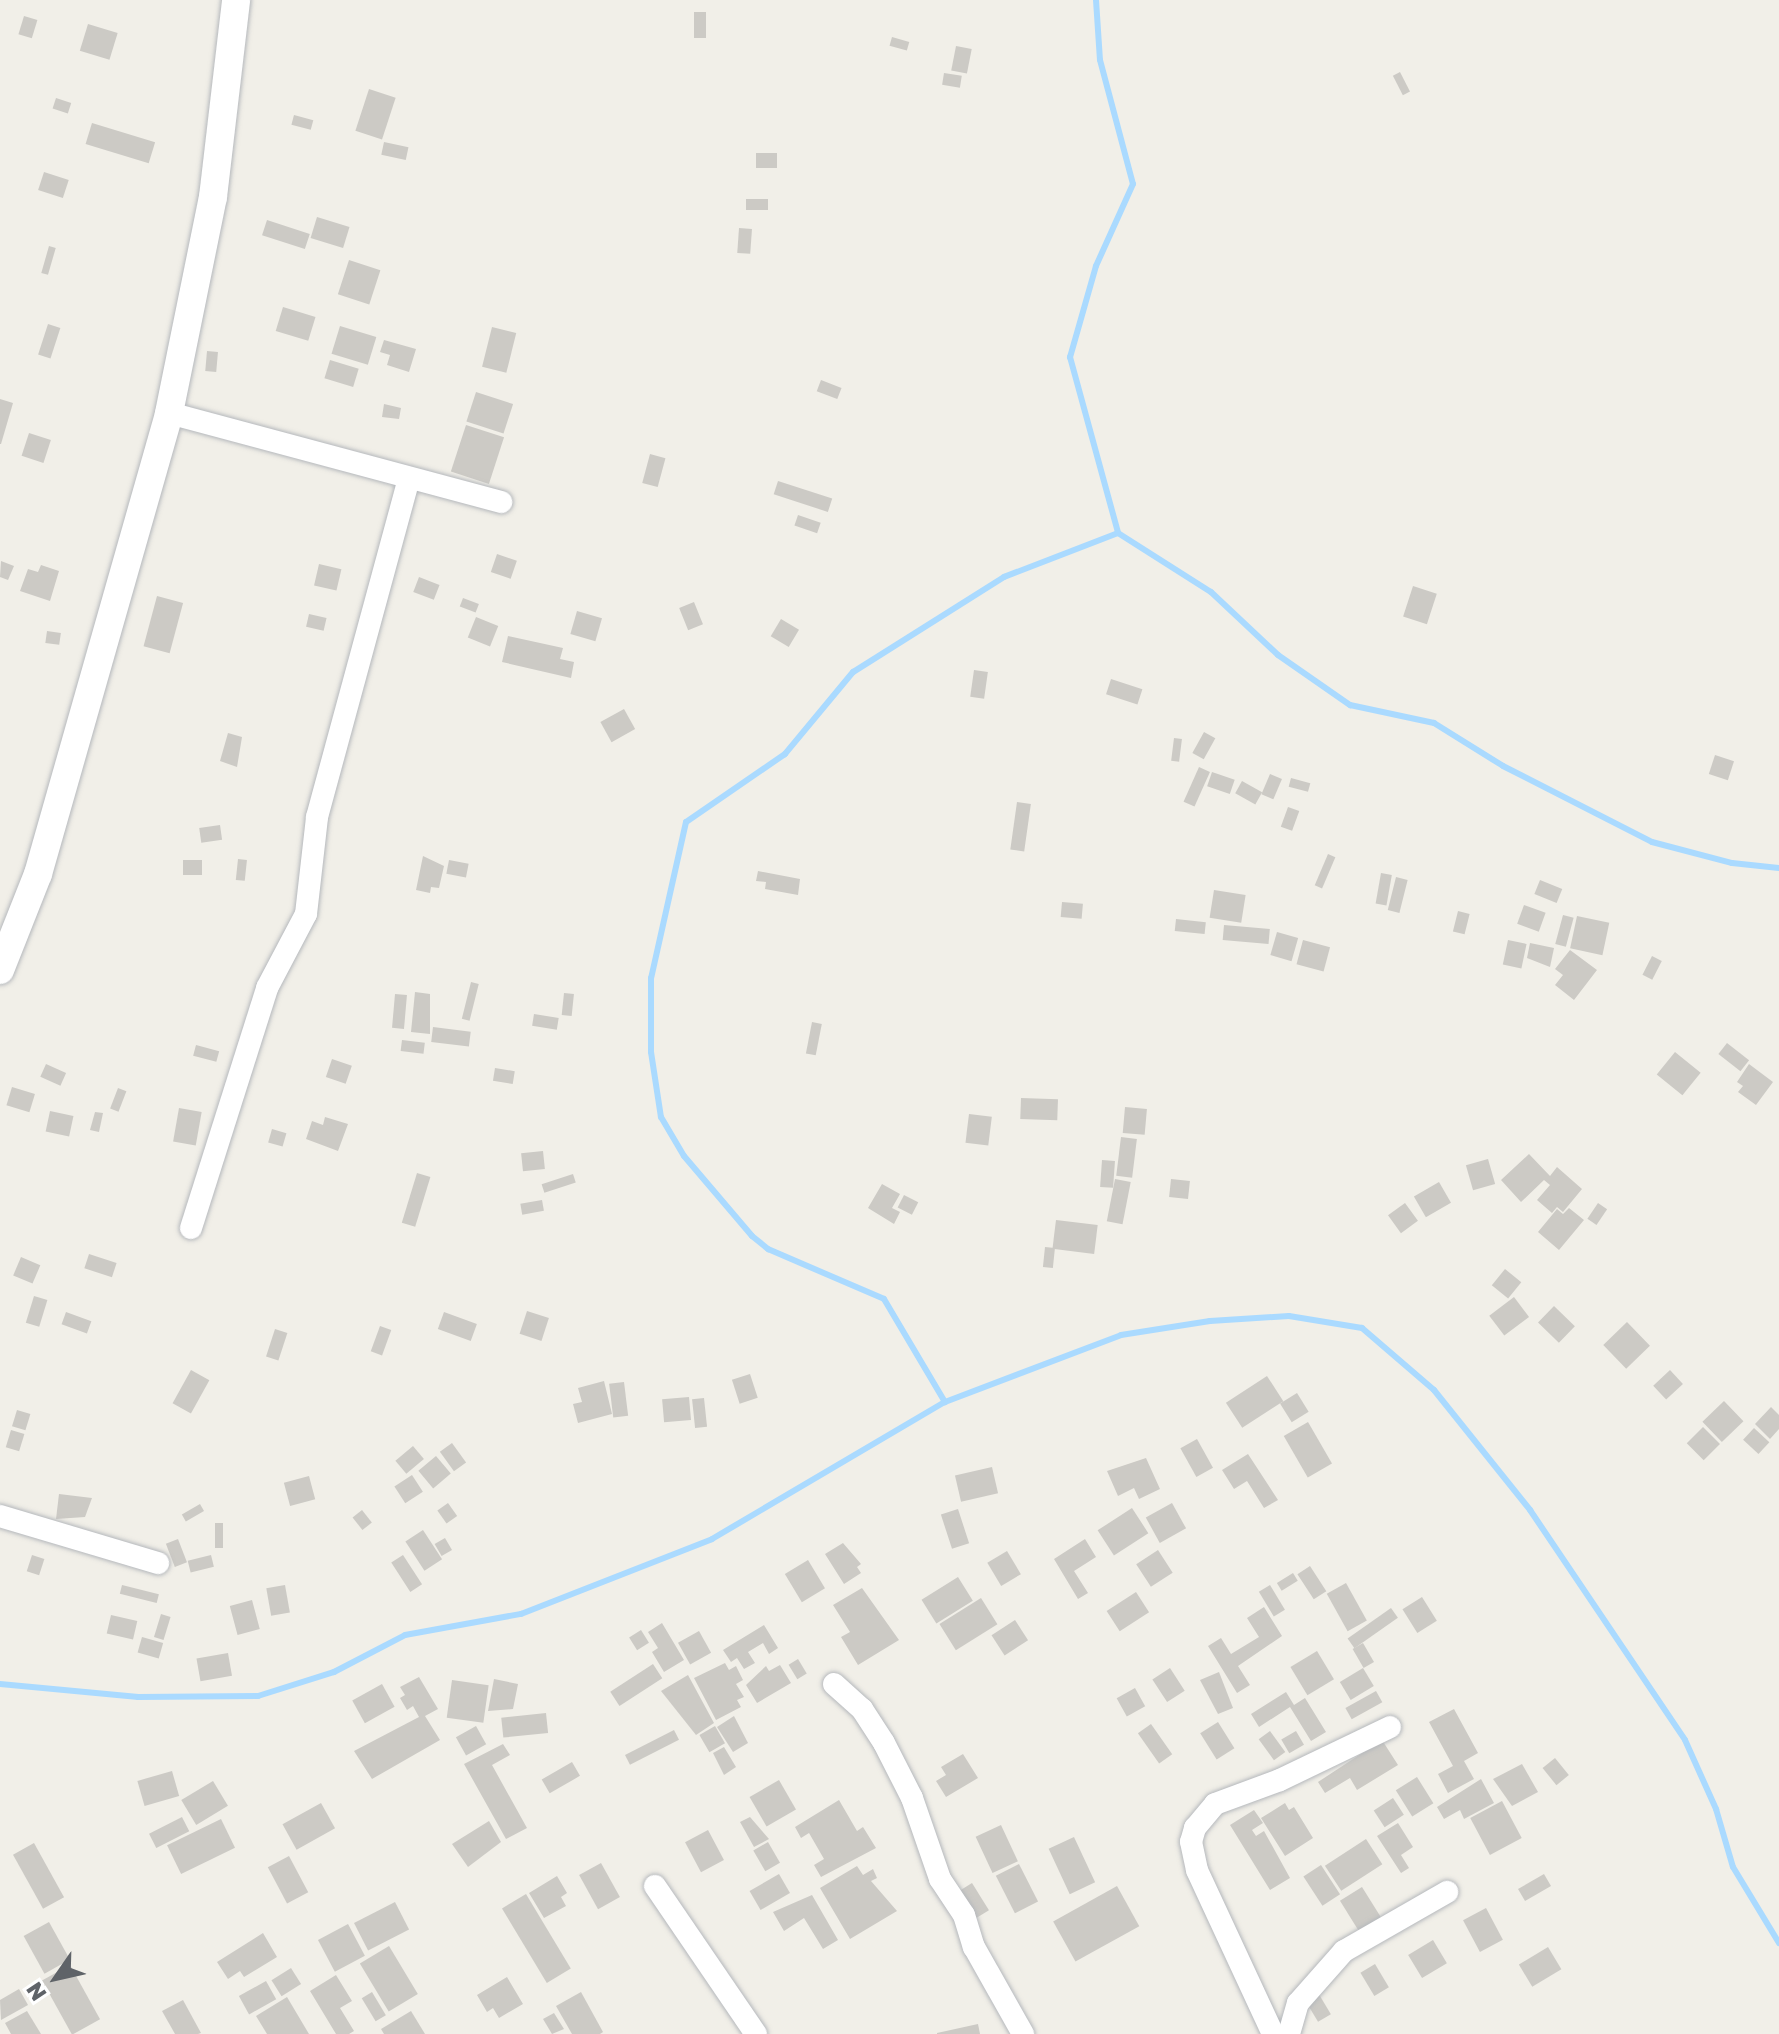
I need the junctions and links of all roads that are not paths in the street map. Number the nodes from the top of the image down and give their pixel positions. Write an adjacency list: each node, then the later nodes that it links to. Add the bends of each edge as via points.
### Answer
1 (236, 0): 2 (street, via 211,210)
2 (169, 413): 3 (street); 5 (street, via 47,844)
3 (409, 479): 4 (street); 6 (street, via 317,817 306,914 267,988)
4 (501, 502)
5 (0, 970)
6 (191, 1228)
7 (0, 1516): 8 (street)
8 (158, 1563)
9 (834, 1684): 14 (street, via 862,1709 884,1743 912,1798 940,1879 964,1915 974,1947)
10 (1390, 1727): 15 (street, via 1280,1780 1215,1804 1195,1828 1191,1842 1197,1870)
11 (655, 1886): 13 (street)
12 (1447, 1892): 16 (street, via 1344,1951 1298,2003)
13 (756, 2034)
14 (1023, 2034)
15 (1273, 2034)
16 (1289, 2034)

